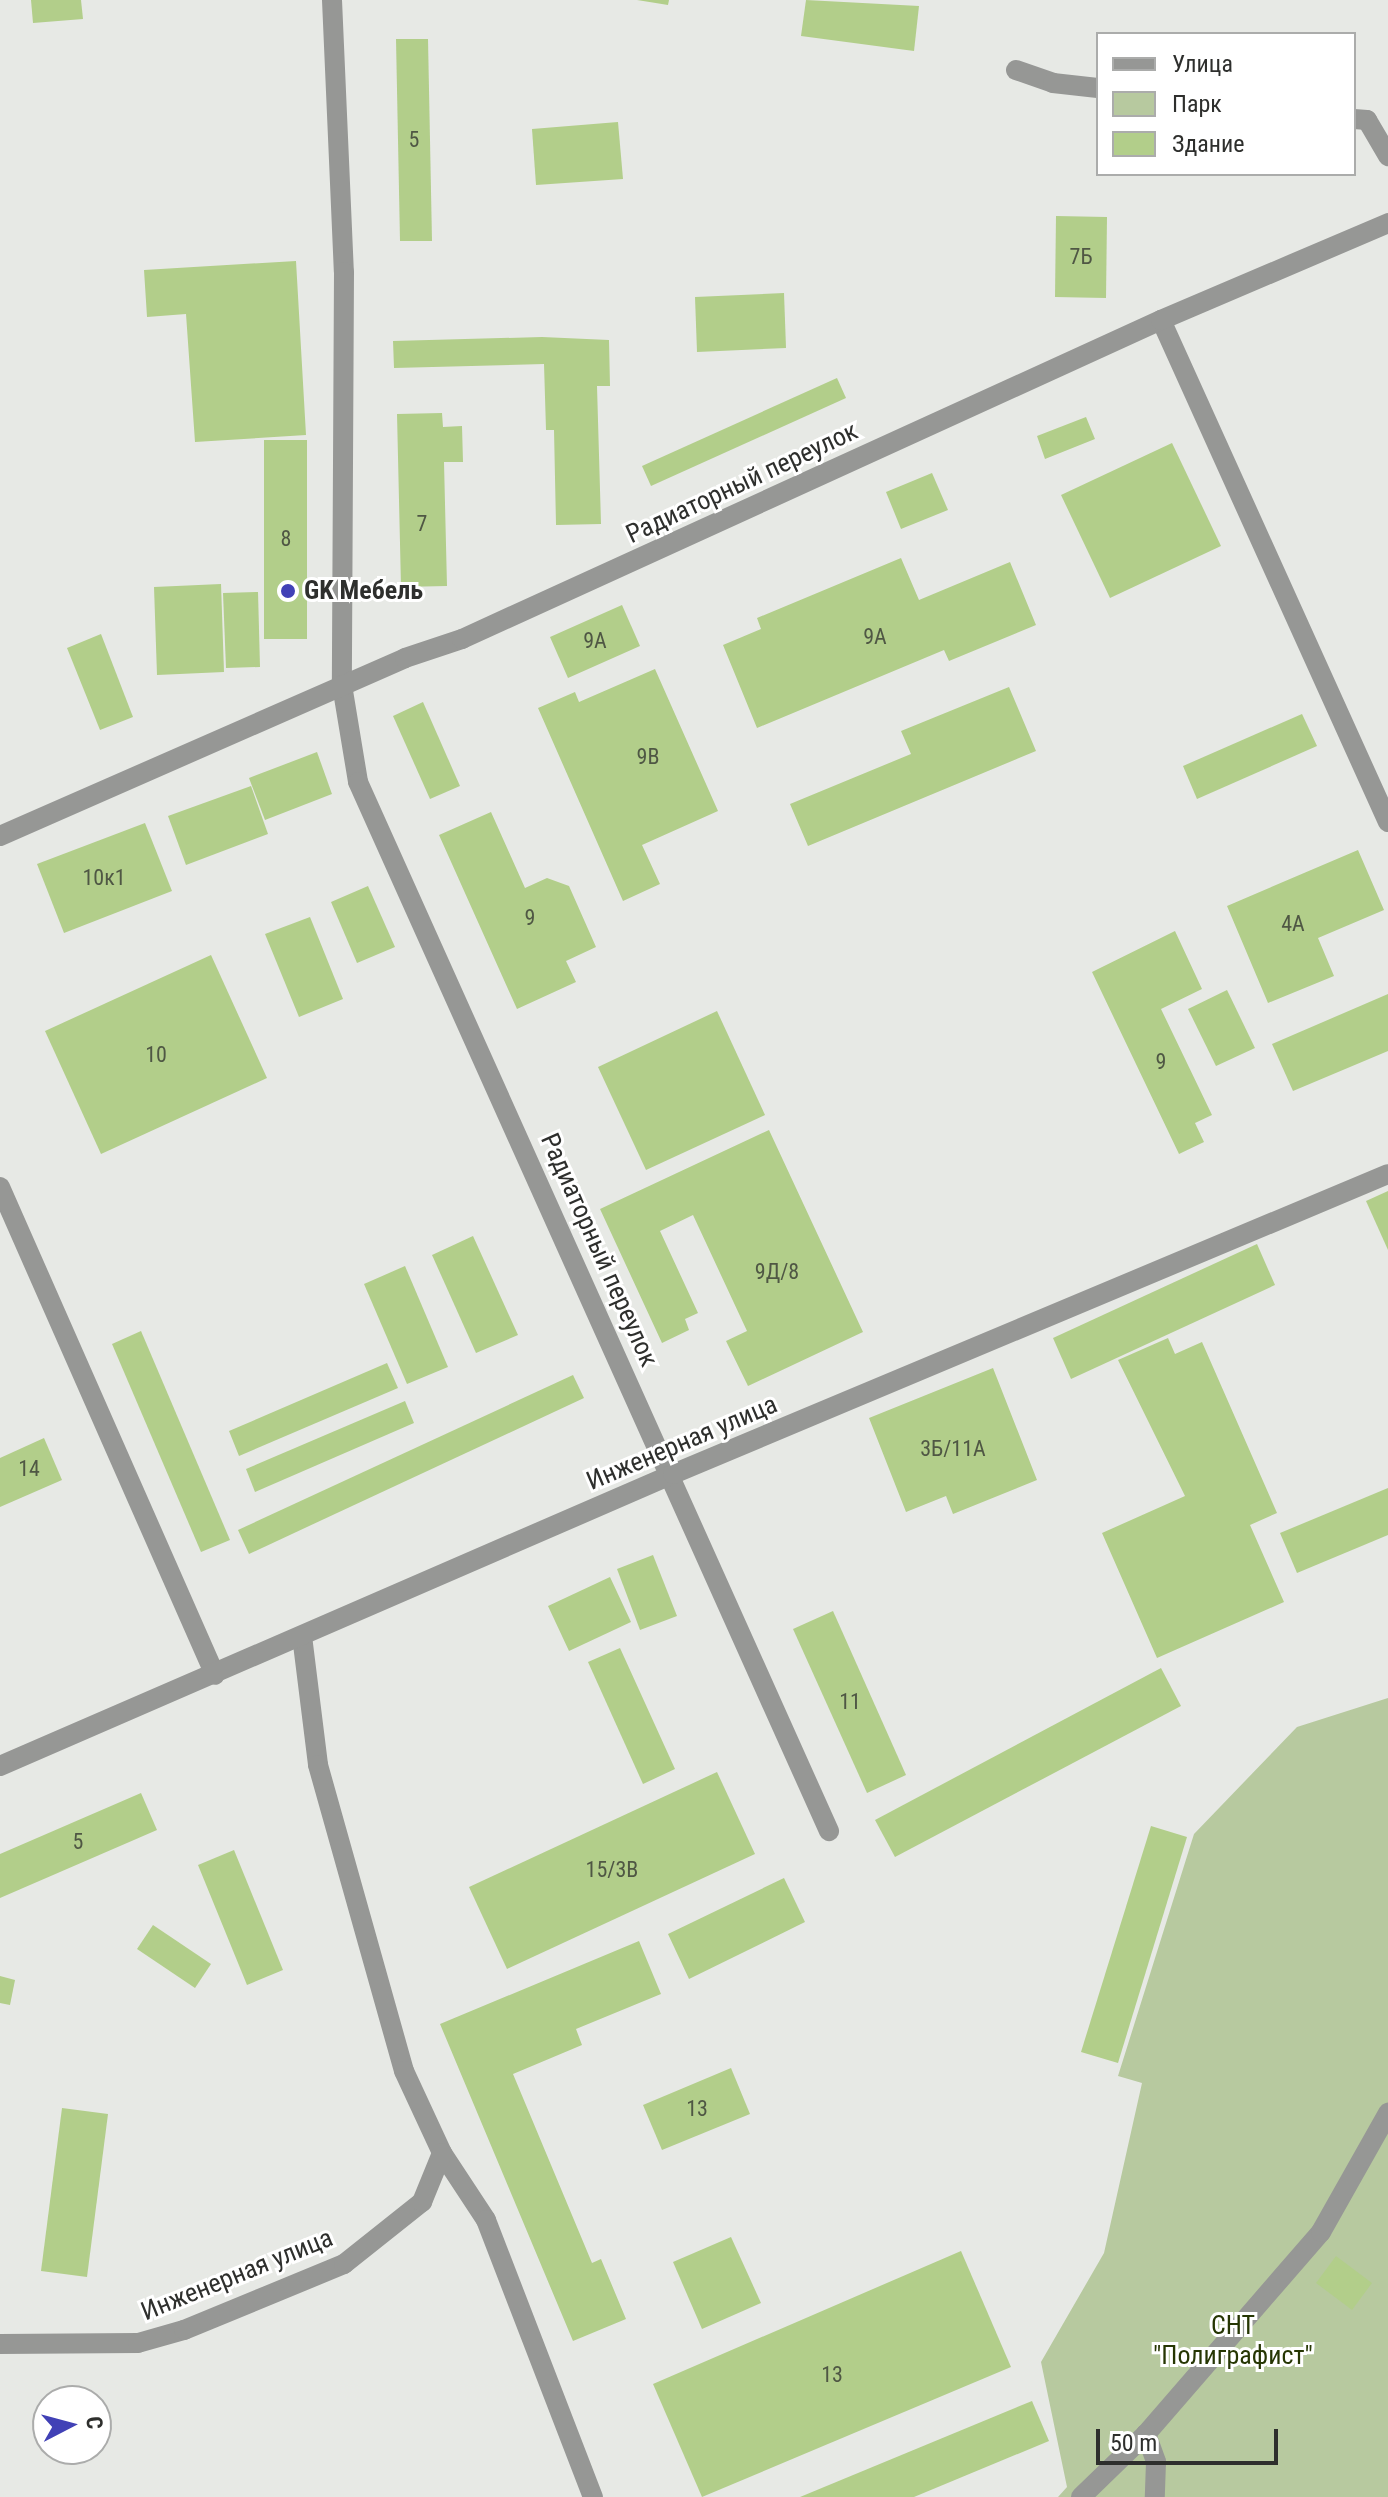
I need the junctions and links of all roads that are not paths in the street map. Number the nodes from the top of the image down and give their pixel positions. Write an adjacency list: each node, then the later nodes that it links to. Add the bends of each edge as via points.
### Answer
1 (332, 0): 8 (street, Радиаторный переулок, via 344,272)
2 (1016, 70): 3 (street, via 1053,83)
3 (1096, 88)
4 (1356, 119): 5 (street, via 1367,120)
5 (1388, 156)
6 (1388, 223): 7 (street, Радиаторный переулок)
7 (1161, 320): 8 (street, Радиаторный переулок, via 462,639); 9 (street)
8 (342, 685): 10 (street, Радиаторный переулок); 13 (street, Радиаторный переулок, via 358,782)
9 (1388, 822)
10 (0, 836)
11 (1388, 1174): 13 (street, Инженерная улица)
12 (0, 1187): 15 (street)
13 (673, 1474): 14 (street, Инженерная улица); 17 (street, Радиаторный переулок)
14 (302, 1636): 15 (street, Инженерная улица); 19 (street, via 318,1765 404,2071)
15 (215, 1675): 16 (street, Инженерная улица)
16 (0, 1766)
17 (829, 1831)
18 (1388, 2113): 21 (street, via 1321,2232)
19 (442, 2153): 20 (street, Инженерная улица, via 422,2202 344,2264 184,2330 138,2343); 22 (street, via 486,2220)
20 (0, 2344)
21 (1146, 2434): 23 (street); 24 (street, via 1156,2462)
22 (593, 2497)
23 (1081, 2497)
24 (1155, 2497)

